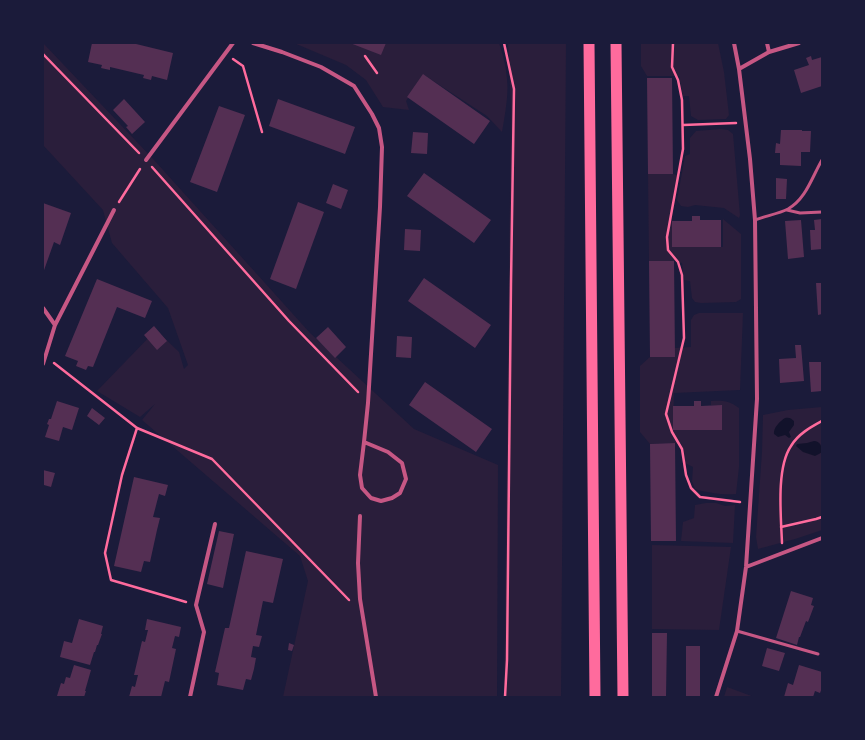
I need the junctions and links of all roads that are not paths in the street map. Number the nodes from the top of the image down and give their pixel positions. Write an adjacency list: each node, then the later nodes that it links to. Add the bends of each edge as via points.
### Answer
1 (233, 43): 10 (street)
2 (253, 43): 19 (street, via 321,67 354,86 379,128 382,147 380,207)
3 (590, 43): 28 (highway)
4 (616, 43): 29 (highway)
5 (734, 43): 9 (street)
6 (767, 43): 8 (street)
7 (799, 43): 8 (street)
8 (769, 52): 9 (street)
9 (739, 69): 15 (street)
10 (146, 160)
11 (822, 160): 13 (lane, via 802,198)
12 (114, 210): 17 (street)
13 (787, 210): 14 (lane, via 800,213); 15 (lane)
14 (822, 212)
15 (755, 220): 23 (street, via 757,399)
16 (43, 308): 17 (street)
17 (55, 325): 18 (street)
18 (43, 364)
19 (364, 442): 19 (street, via 388,452 402,463 406,479 400,493 392,498 371,498 362,488 360,475)
20 (360, 516): 27 (street, via 360,599)
21 (215, 524): 26 (street, via 196,605 204,632)
22 (822, 538): 23 (street)
23 (746, 567): 24 (street)
24 (737, 631): 25 (lane); 30 (street)
25 (818, 654)
26 (190, 697)
27 (376, 697)
28 (595, 697)
29 (623, 697)
30 (716, 697)

